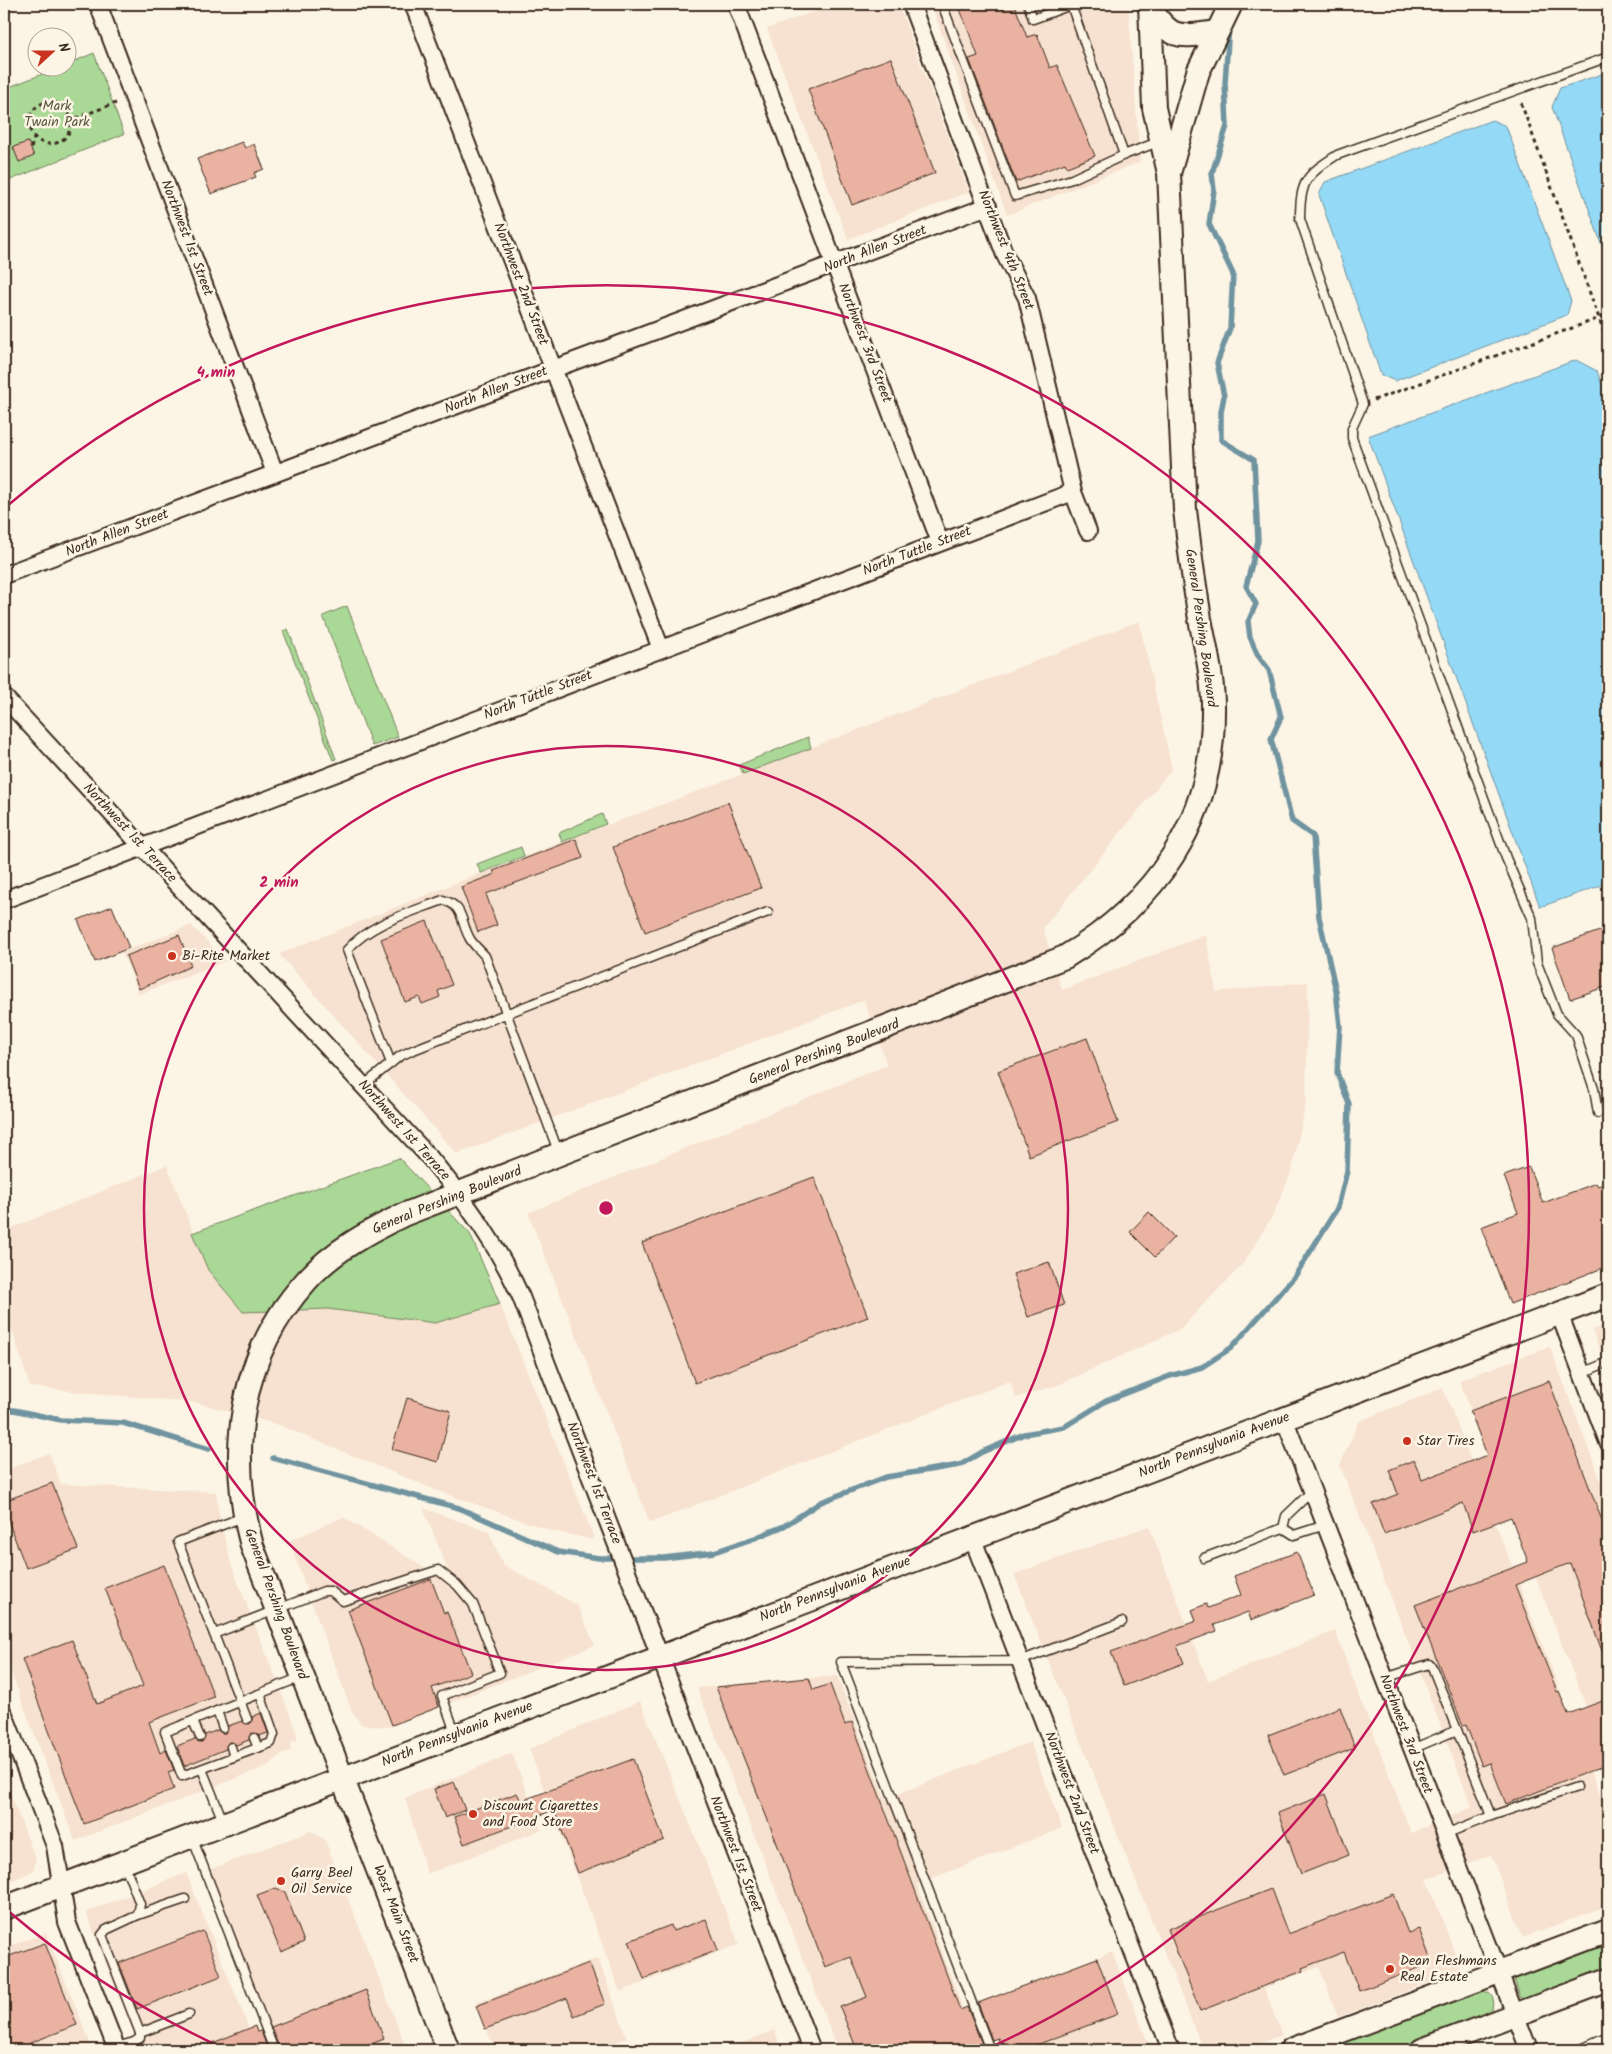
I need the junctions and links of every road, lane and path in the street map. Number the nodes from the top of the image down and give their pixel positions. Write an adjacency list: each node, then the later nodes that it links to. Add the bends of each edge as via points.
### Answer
1 (98, 4): 13 (street, Northwest 1st Street)
2 (413, 4): 25 (street, Northwest 2nd Street)
3 (736, 4): 21 (street, Northwest 3rd Street)
4 (911, 4): 20 (street, Northwest 4th Street)
5 (942, 4): 18 (lane, via 1015,196 1072,179)
6 (1028, 4): 7 (lane, via 1033,19)
7 (1072, 4): 18 (lane)
8 (1231, 4): 10 (main road, General Pershing Boulevard)
9 (1150, 6): 10 (main road, via 1162,26 1177,35); 16 (main road, General Pershing Boulevard, via 1154,108)
10 (1217, 32): 19 (main road, General Pershing Boulevard, via 1198,72)
11 (1608, 58): 12 (lane)
12 (1517, 90): 23 (path); 26 (lane, via 1337,155 1312,171 1300,194 1300,219)
13 (133, 96): 14 (path); 27 (street, Northwest 1st Street)
14 (69, 120): 15 (path, via 71,130 66,138 44,144); 15 (path, via 64,107 55,101 34,108 28,120)
15 (34, 138): 17 (path)
16 (1161, 141): 18 (lane); 19 (main road, General Pershing Boulevard)
17 (31, 148)
18 (1124, 155)
19 (1169, 173): 41 (main road, General Pershing Boulevard, via 1185,510 1211,678 1213,713 1207,773 1197,805 1166,868 1119,920 1065,958)
20 (988, 206): 21 (street, North Allen Street); 28 (street, Northwest 4th Street, via 1005,255 1027,298)
21 (835, 264): 25 (street, North Allen Street); 30 (street, Northwest 3rd Street)
22 (1608, 315): 23 (path)
23 (1598, 319): 24 (path); 26 (path)
24 (1608, 343)
25 (554, 368): 27 (street, North Allen Street); 32 (street, Northwest 2nd Street)
26 (1362, 404): 40 (lane, via 1352,428 1352,438 1506,858 1532,918 1537,963 1558,1014 1576,1035)
27 (275, 473): 31 (street, North Allen Street)
28 (1073, 492): 29 (street, Northwest 4th Street); 30 (street, North Tuttle Street)
29 (1088, 531)
30 (940, 542): 32 (street, North Tuttle Street)
31 (4, 575)
32 (661, 649): 34 (street, North Tuttle Street)
33 (4, 697): 34 (street, Northwest 1st Terrace)
34 (142, 846): 35 (street, North Tuttle Street); 39 (street, Northwest 1st Terrace)
35 (4, 900)
36 (768, 912): 37 (lane)
37 (506, 1014): 38 (lane, via 413,1050); 38 (lane, via 485,956 469,939 459,910 453,903 442,900 374,928 347,950); 41 (lane)
38 (391, 1063): 39 (lane)
39 (364, 1085): 42 (street, Northwest 1st Terrace)
40 (1598, 1113)
41 (560, 1154): 42 (main road, General Pershing Boulevard)
42 (459, 1193): 50 (main road, General Pershing Boulevard, via 403,1214 368,1232 308,1279 286,1306 254,1370 245,1399 238,1460); 58 (street, Northwest 1st Terrace, via 504,1259 522,1297)
43 (1608, 1295): 44 (main road, North Pennsylvania Avenue)
44 (1559, 1313): 46 (street); 47 (main road, North Pennsylvania Avenue)
45 (1608, 1362): 46 (lane)
46 (1582, 1374): 48 (street)
47 (1284, 1418): 49 (street, Northwest 3rd Street); 53 (main road, North Pennsylvania Avenue)
48 (1608, 1442)
49 (1312, 1491): 51 (street, Northwest 3rd Street); 52 (lane, via 1286,1516)
50 (245, 1517): 55 (main road, General Pershing Boulevard, via 252,1546); 57 (lane, via 178,1542)
51 (1325, 1525): 52 (lane, via 1294,1535); 61 (street, Northwest 3rd Street)
52 (1283, 1528): 54 (lane)
53 (972, 1537): 58 (main road, North Pennsylvania Avenue); 59 (street, Northwest 2nd Street)
54 (1204, 1558)
55 (277, 1610): 57 (lane); 60 (main road, General Pershing Boulevard); 70 (lane, via 324,1591 331,1591 343,1601 438,1570 473,1604 500,1673 442,1696)
56 (1122, 1622): 59 (lane)
57 (214, 1634): 63 (lane)
58 (659, 1657): 70 (main road, North Pennsylvania Avenue); 101 (street, Northwest 1st Street)
59 (1020, 1661): 102 (lane, via 842,1662); 103 (street, Northwest 2nd Street)
60 (303, 1676): 62 (lane); 80 (main road, General Pershing Boulevard)
61 (1385, 1678): 69 (lane, via 1428,1664); 75 (street, Northwest 3rd Street)
62 (260, 1694): 63 (lane); 74 (lane, via 274,1734 271,1743)
63 (241, 1701): 64 (lane); 66 (lane)
64 (217, 1711): 67 (lane); 68 (lane)
65 (4, 1714): 87 (street, via 55,1846)
66 (248, 1719)
67 (193, 1721): 71 (lane); 79 (lane, via 165,1732 182,1776)
68 (223, 1728)
69 (1458, 1730): 75 (lane); 82 (lane)
70 (456, 1734): 80 (main road, North Pennsylvania Avenue)
71 (200, 1737)
72 (254, 1738): 74 (lane)
73 (231, 1747): 77 (lane)
74 (258, 1748): 77 (lane)
75 (1412, 1748): 84 (street, Northwest 3rd Street)
76 (208, 1756): 78 (lane)
77 (234, 1757): 78 (lane)
78 (211, 1766): 79 (lane)
79 (202, 1769): 83 (lane)
80 (343, 1778): 83 (main road, North Pennsylvania Avenue); 100 (main road, West Main Street)
81 (1578, 1786): 82 (lane)
82 (1491, 1816): 84 (lane)
83 (224, 1823): 85 (main road, North Pennsylvania Avenue)
84 (1445, 1834): 92 (street, Northwest 3rd Street)
85 (192, 1835): 86 (main road, North Pennsylvania Avenue); 99 (lane)
86 (124, 1861): 87 (main road, North Pennsylvania Avenue); 90 (lane, via 140,1904)
87 (63, 1885): 89 (main road, North Pennsylvania Avenue); 98 (street, via 67,1922)
88 (185, 1898): 90 (lane)
89 (4, 1908)
90 (138, 1916): 96 (lane, via 106,1930 102,1935)
91 (1608, 1931): 92 (main road)
92 (1499, 1972): 95 (street, Northwest 3rd Street); 104 (main road)
93 (1608, 1980): 95 (main road)
94 (189, 2014): 96 (lane)
95 (1516, 2015): 105 (main road); 106 (street, Northwest 3rd Street)
96 (140, 2033): 98 (lane, via 140,2038)
97 (1608, 2037): 107 (lane)
98 (117, 2049)
99 (274, 2050)
100 (448, 2050)
101 (812, 2050)
102 (990, 2050)
103 (1171, 2050)
104 (1291, 2050)
105 (1422, 2050)
106 (1529, 2050)
107 (1579, 2050)

